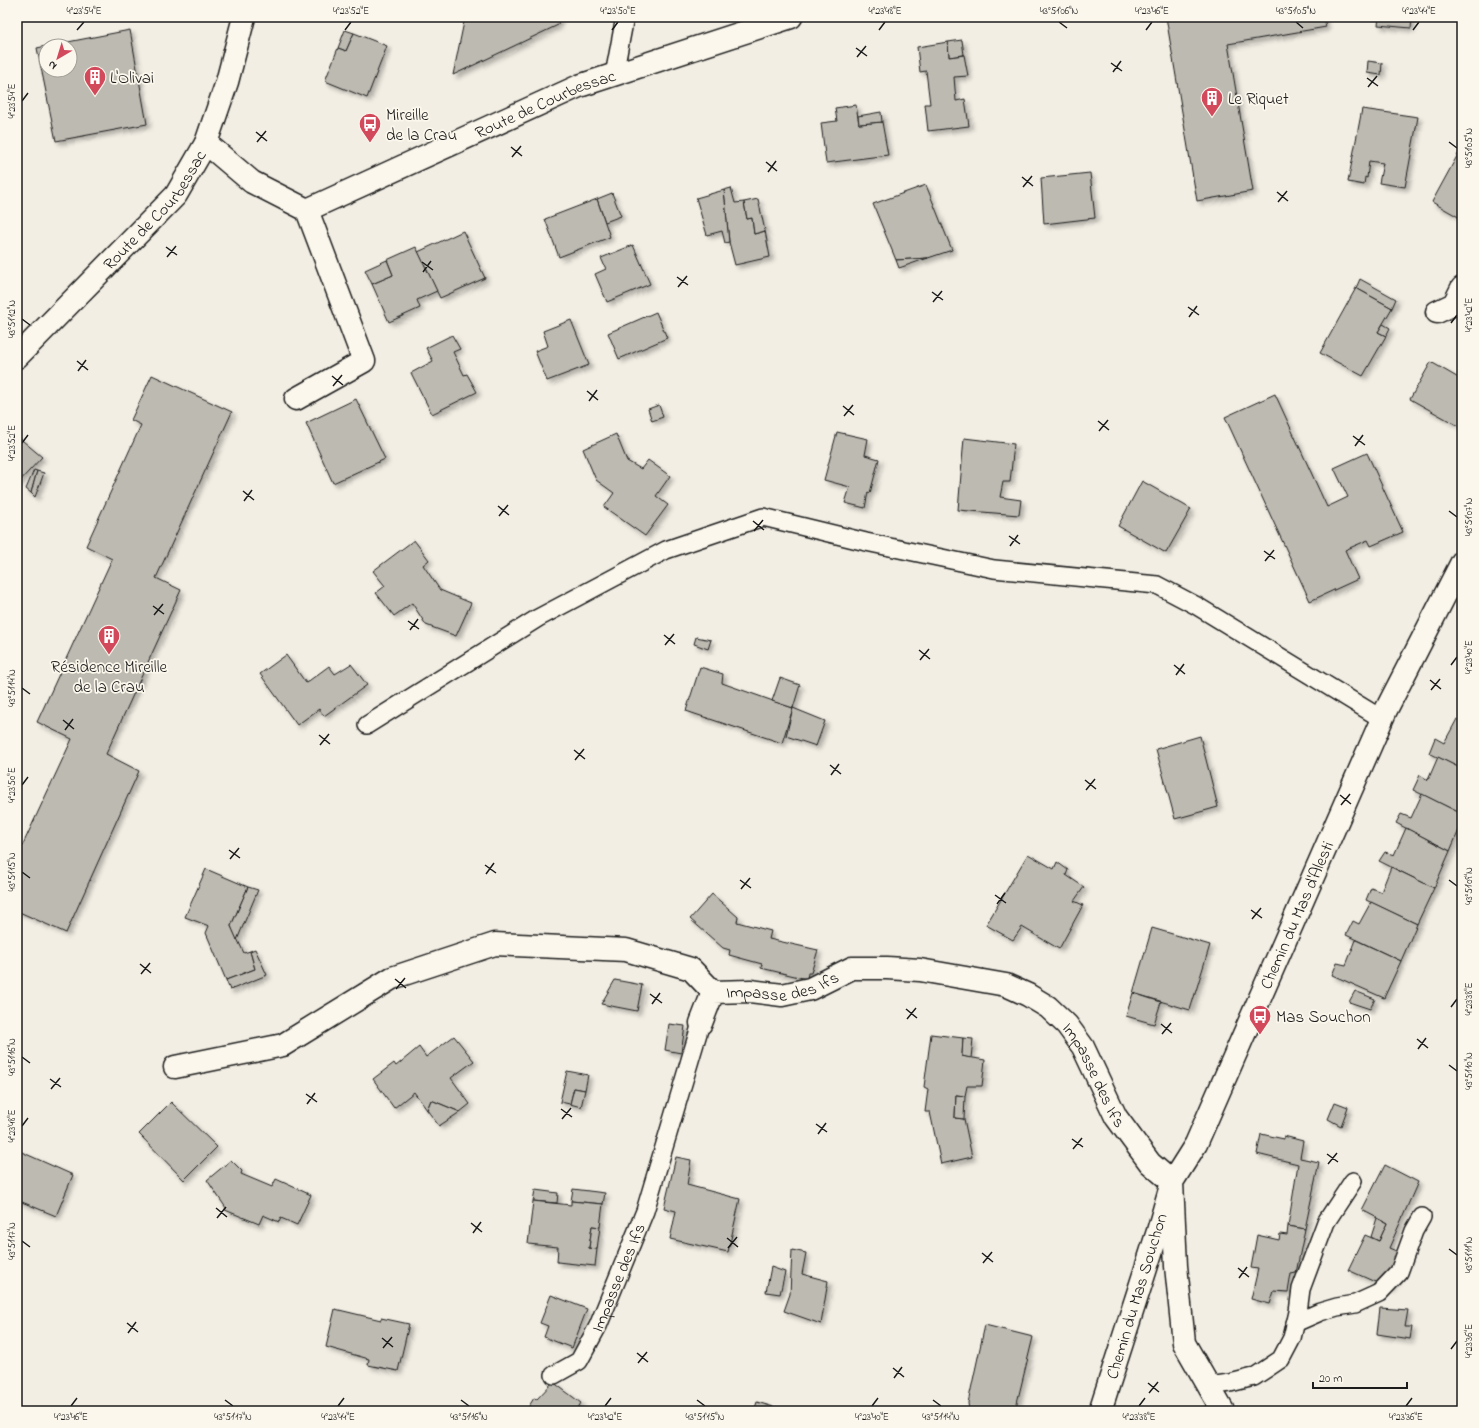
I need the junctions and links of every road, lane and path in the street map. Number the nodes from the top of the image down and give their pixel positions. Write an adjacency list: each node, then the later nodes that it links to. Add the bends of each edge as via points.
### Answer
1 (244, 17): 5 (street, via 228,82)
2 (625, 17): 4 (lane)
3 (791, 17): 4 (street, Route de Courbessac)
4 (614, 75): 6 (street, Route de Courbessac, via 579,86)
5 (206, 143): 6 (street, Route de Courbessac, via 252,182); 9 (street, Route de Courbessac, via 176,195)
6 (307, 210): 10 (street, via 364,361)
7 (1462, 288): 8 (street, via 1454,304)
8 (1437, 312)
9 (17, 357)
10 (296, 399)
11 (1462, 562): 12 (street, Chemin du Mas d'Alesti)
12 (1382, 719): 13 (lane, via 1197,606 1157,585 994,569 763,517 659,553 538,618); 18 (street, Chemin du Mas d'Alesti, via 1196,1144)
13 (368, 724)
14 (713, 992): 15 (street, Impasse des Ifs); 16 (street, via 691,969 626,950 494,944 392,978 283,1045); 18 (street, Impasse des Ifs, via 750,991 782,995 810,989 852,968 887,968 920,970 1006,985 1028,994 1048,1006 1067,1025 1083,1046 1116,1117 1150,1163)
15 (701, 1023): 21 (lane, Impasse des Ifs, via 645,1211 598,1326 579,1361)
16 (175, 1067)
17 (1353, 1181): 20 (lane, via 1326,1222 1301,1289)
18 (1172, 1182): 22 (street, via 1176,1266 1184,1344); 23 (street, Chemin du Mas Souchon)
19 (1422, 1217): 20 (lane, via 1399,1272 1379,1293 1355,1304 1320,1312)
20 (1295, 1323): 22 (lane, via 1292,1338 1281,1359 1254,1377)
21 (554, 1375)
22 (1209, 1386): 24 (street)
23 (1100, 1411)
24 (1223, 1411)

